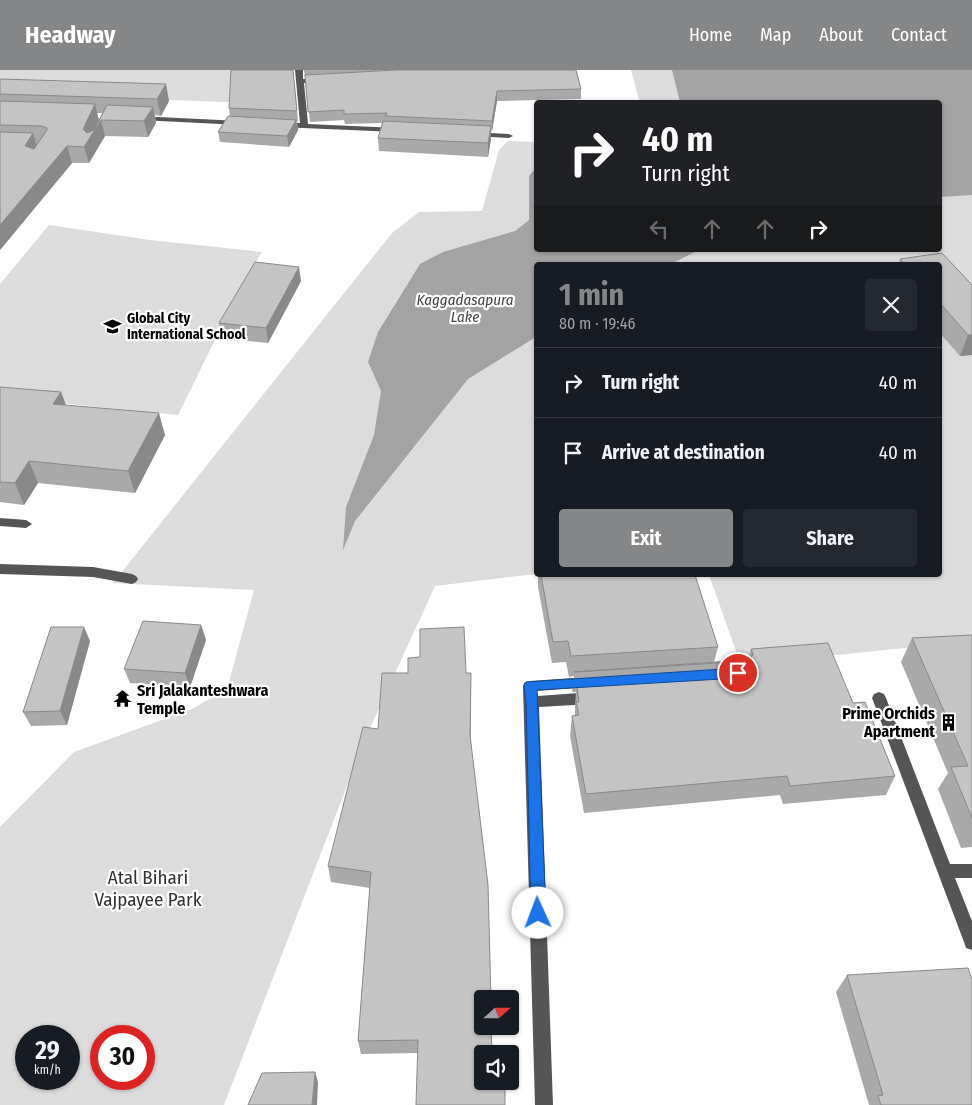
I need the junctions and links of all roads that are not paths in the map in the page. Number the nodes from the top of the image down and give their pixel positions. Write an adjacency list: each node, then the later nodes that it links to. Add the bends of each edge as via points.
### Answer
1 (299, 70): 3 (street)
2 (329, 80): 3 (street)
3 (300, 81): 7 (street)
4 (127, 117): 5 (street)
5 (245, 123)
6 (274, 125): 7 (street)
7 (304, 127): 8 (street)
8 (403, 130)
9 (461, 133): 10 (street)
10 (509, 136)
11 (0, 522): 12 (street)
12 (26, 524)
13 (0, 569): 14 (street, via 93,572)
14 (132, 579)
15 (606, 689): 20 (street, via 530,686)
16 (878, 698): 17 (street)
17 (944, 871): 18 (street); 19 (street)
18 (972, 871)
19 (972, 942)
20 (544, 1105)

